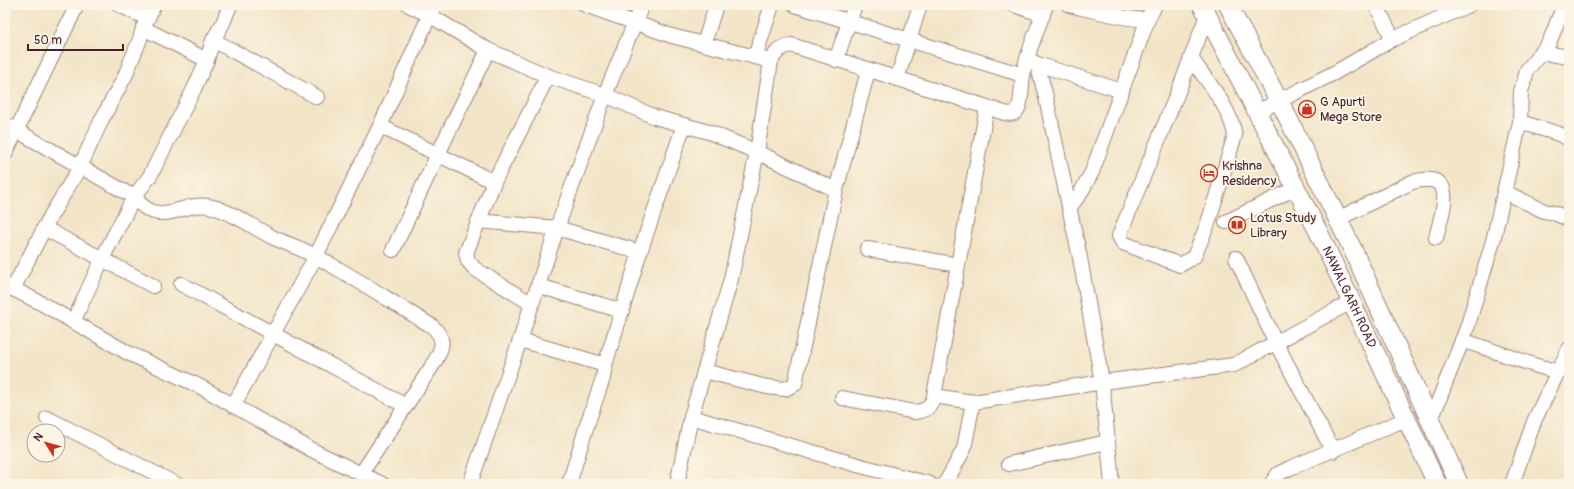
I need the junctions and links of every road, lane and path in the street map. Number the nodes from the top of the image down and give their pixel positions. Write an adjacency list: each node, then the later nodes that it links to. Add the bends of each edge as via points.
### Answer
1 (77, 5): 52 (street)
2 (119, 5): 24 (street)
3 (154, 5): 24 (street)
4 (230, 5): 27 (street)
5 (408, 5): 19 (street)
6 (585, 5): 25 (street)
7 (642, 5): 25 (street)
8 (716, 5): 29 (street)
9 (772, 5): 32 (street)
10 (795, 5): 23 (street)
11 (855, 5): 23 (street)
12 (920, 5): 28 (street)
13 (1014, 5): 20 (street)
14 (1069, 5): 22 (street, via 1137,19 1143,19)
15 (1228, 5): 46 (street)
16 (1376, 5): 26 (street)
17 (1469, 5): 26 (street)
18 (1564, 5): 31 (street, via 1554,32)
19 (432, 10): 30 (street); 51 (street)
20 (1044, 10): 38 (street)
21 (1204, 10): 34 (street); 48 (street, NAWALGARH ROAD)
22 (1152, 11): 43 (street)
23 (850, 22): 28 (street); 36 (street)
24 (145, 23): 35 (street); 57 (street, via 125,76)
25 (635, 23): 29 (street); 44 (street)
26 (1394, 39): 46 (street)
27 (213, 40): 35 (street); 45 (street)
28 (909, 40): 40 (street); 42 (street)
29 (704, 44): 32 (street)
30 (488, 50): 41 (street); 56 (street)
31 (1542, 53): 33 (street); 49 (street, via 1528,70 1521,91)
32 (755, 57): 37 (street)
33 (1569, 57)
34 (1191, 58): 34 (street, via 1119,236 1122,243 1180,265 1194,257 1208,223 1235,135 1232,120 1225,106)
35 (207, 60): 62 (street, via 150,176)
36 (836, 60): 37 (street, via 790,45 776,52); 39 (street)
37 (771, 61): 54 (street)
38 (1032, 61): 40 (street); 43 (street); 63 (street, via 1045,93)
39 (868, 71): 42 (street); 60 (street)
40 (1023, 75): 47 (street, via 1017,110 1008,114)
41 (548, 76): 44 (street); 58 (street)
42 (897, 80): 47 (street)
43 (1122, 90): 63 (street, via 1092,172)
44 (605, 95): 50 (street, via 655,117); 69 (street)
45 (317, 97)
46 (1279, 100): 48 (street); 64 (street)
47 (987, 107): 77 (street)
48 (1256, 112): 59 (street, NAWALGARH ROAD)
49 (1520, 122): 53 (street); 61 (street)
50 (684, 125): 54 (street, via 709,132); 73 (street)
51 (380, 126): 56 (street); 74 (street)
52 (11, 127): 55 (street); 57 (street)
53 (1569, 139)
54 (757, 152): 60 (street); 93 (street, via 731,279)
55 (5, 154)
56 (438, 154): 58 (street); 72 (street)
57 (80, 167): 62 (street); 68 (street)
58 (494, 182): 66 (street)
59 (1296, 188): 67 (street); 83 (street, NAWALGARH ROAD)
60 (836, 190): 93 (street, via 795,384 784,389 768,387)
61 (1504, 192): 65 (street, via 1544,211); 89 (street, via 1493,241)
62 (134, 197): 74 (street, via 147,210 156,213 212,206 284,243); 76 (street)
63 (1069, 208): 95 (street)
64 (1338, 219): 70 (street, via 1412,182 1432,181 1440,184 1444,190 1445,200); 82 (street)
65 (1569, 219)
66 (478, 221): 69 (street); 84 (street, via 466,253 468,261 475,270)
67 (1226, 222)
68 (44, 228): 76 (street); 81 (street)
69 (557, 228): 73 (street); 80 (street)
70 (1436, 238)
71 (867, 249): 77 (street)
72 (393, 250)
73 (640, 252): 85 (street)
74 (316, 256): 87 (street); 100 (street, via 432,326 440,334 440,353)
75 (1236, 258): 90 (street)
76 (103, 259): 79 (street); 86 (street)
77 (958, 265): 96 (street)
78 (181, 284): 87 (street)
79 (152, 286)
80 (539, 286): 84 (street); 85 (street)
81 (9, 287): 86 (street)
82 (1371, 289): 83 (street); 104 (street)
83 (1351, 302): 90 (street); 103 (street, NAWALGARH ROAD)
84 (532, 304): 88 (street)
85 (622, 311): 92 (street)
86 (74, 322): 99 (street, via 128,353 199,386)
87 (274, 333): 99 (street); 100 (street)
88 (520, 340): 92 (street); 111 (street)
89 (1462, 340): 94 (street); 104 (street)
90 (1276, 343): 95 (street, via 1234,365); 106 (street)
91 (1569, 349): 94 (street)
92 (605, 365): 112 (street)
93 (704, 371): 101 (street)
94 (1559, 372): 120 (street, via 1535,419)
95 (1102, 382): 98 (street); 105 (street)
96 (934, 396): 97 (street, via 932,404 925,411 915,412); 98 (street)
97 (842, 398)
98 (973, 402): 115 (street, via 964,449)
99 (233, 406): 108 (street, via 312,450)
100 (406, 406): 108 (street)
101 (692, 417): 113 (street); 114 (street)
102 (47, 418): 109 (street)
103 (1406, 420): 106 (street); 118 (street, NAWALGARH ROAD)
104 (1431, 420): 119 (street)
105 (1107, 442): 107 (street); 116 (street)
106 (1333, 451): 117 (street, via 1278,474)
107 (1009, 464)
108 (362, 474): 110 (street)
109 (176, 484)
110 (382, 484)
111 (470, 484)
112 (569, 484)
113 (677, 484)
114 (930, 484)
115 (945, 484)
116 (1112, 484)
117 (1271, 484)
118 (1437, 484)
119 (1459, 484)
120 (1512, 484)

